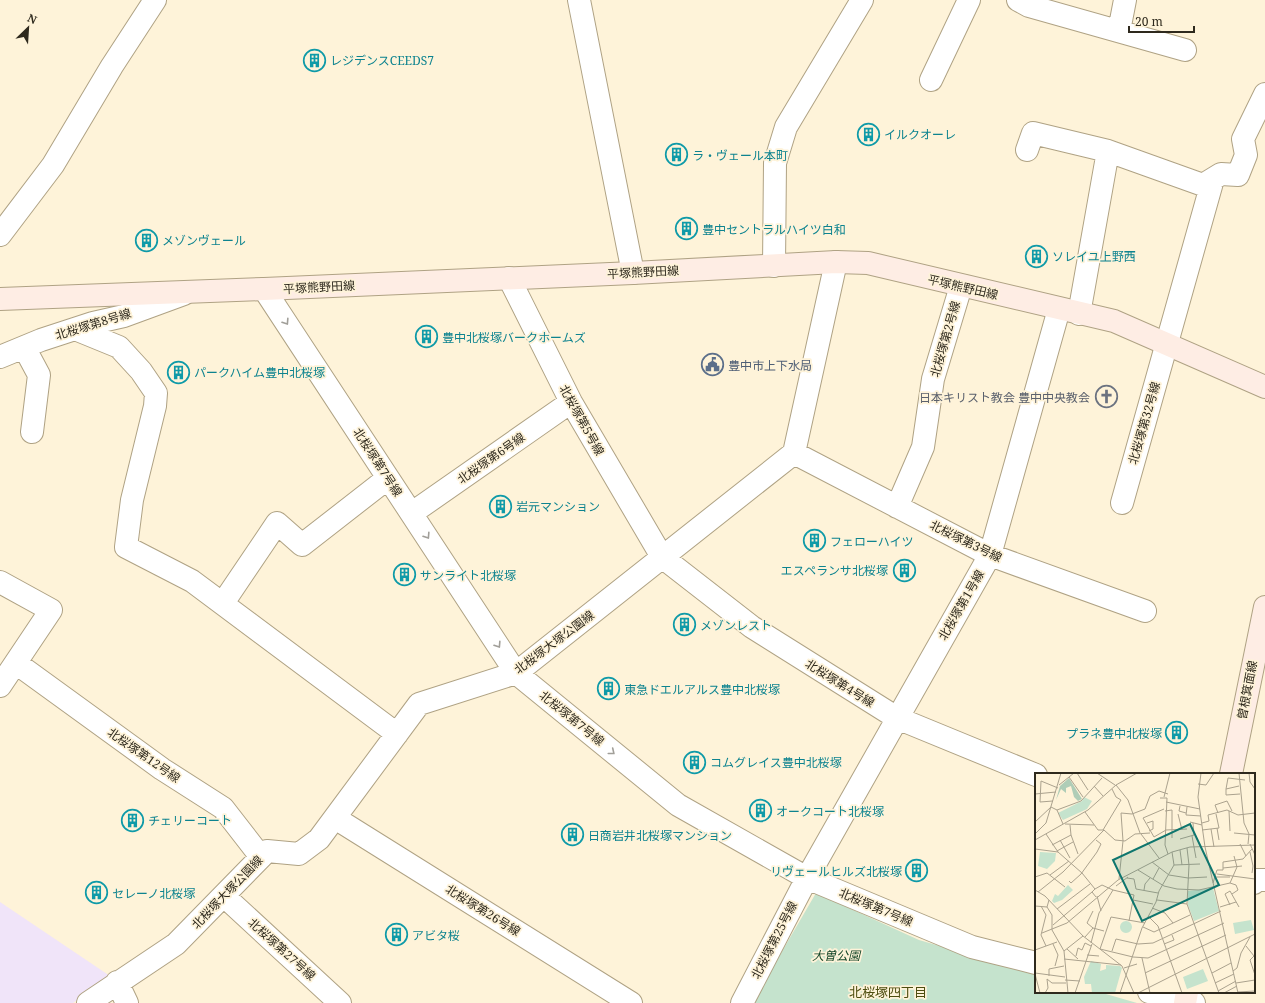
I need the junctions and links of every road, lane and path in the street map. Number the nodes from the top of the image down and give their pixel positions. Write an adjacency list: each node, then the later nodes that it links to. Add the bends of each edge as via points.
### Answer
1 (155, 0): 14 (street, via 53,165)
2 (579, 0): 17 (street)
3 (862, 0): 16 (street, via 786,127 775,163)
4 (969, 0): 9 (street)
5 (1018, 0): 7 (street, via 1029,6)
6 (1125, 0): 7 (street)
7 (1119, 32): 8 (street)
8 (1185, 50)
9 (931, 80)
10 (1265, 94): 13 (street, via 1243,139 1246,154 1238,175 1221,174)
11 (1027, 150): 12 (street, via 1033,134)
12 (1108, 151): 13 (street, via 1203,185); 23 (street, 北桜塚第1号線)
13 (1213, 179): 25 (street, 北桜塚第32号線)
14 (0, 234)
15 (836, 262): 16 (street, 平塚熊野田線); 19 (street, 平塚熊野田線, via 868,264); 31 (street)
16 (774, 266): 17 (street, 平塚熊野田線)
17 (633, 273): 18 (street, 平塚熊野田線)
18 (509, 278): 20 (street, 平塚熊野田線); 29 (street, 北桜塚第5号線)
19 (961, 286): 23 (street, 平塚熊野田線); 34 (street, 北桜塚第2号線, via 933,379 923,447)
20 (264, 290): 21 (street, 平塚熊野田線); 32 (street, 北桜塚第7号線, one-way to 32)
21 (187, 293): 22 (street, 平塚熊野田線); 24 (street, 北桜塚第8号線, via 124,316 93,322)
22 (0, 298)
23 (1069, 311): 25 (street, 平塚熊野田線, via 1114,321); 36 (street, 北桜塚第1号線)
24 (75, 329): 26 (street, 北桜塚第8号線); 39 (street, via 119,348 141,371 156,393 132,500 126,547 192,581)
25 (1166, 343): 28 (street, 平塚熊野田線); 33 (street, 北桜塚第32号線)
26 (24, 347): 27 (street, 北桜塚第8号線); 30 (street, via 39,375)
27 (0, 357)
28 (1265, 387)
29 (571, 402): 35 (street, 北桜塚第6号線); 37 (street, 北桜塚第5号線)
30 (32, 432)
31 (794, 453): 34 (street, 北桜塚第3号線); 37 (street, 北桜塚大塚公園線)
32 (388, 478): 35 (street, 北桜塚第7号線); 39 (street, via 302,545 278,523)
33 (1122, 503)
34 (897, 507): 36 (street, 北桜塚第3号線)
35 (412, 513): 43 (street, 北桜塚第7号線, one-way to 43)
36 (990, 555): 41 (street, 北桜塚第3号線); 45 (street, 北桜塚第1号線)
37 (662, 557): 43 (street, 北桜塚大塚公園線); 45 (street, 北桜塚第4号線, via 752,627)
38 (0, 582): 42 (street, via 51,610)
39 (223, 604): 46 (street)
40 (1265, 607): 47 (street, 曽根箕面線)
41 (1145, 611)
42 (16, 663): 44 (street); 50 (street, 北桜塚第12号線, via 162,769 223,808)
43 (516, 673): 46 (street, 北桜塚大塚公園線, via 419,704); 51 (street, 北桜塚第7号線, one-way to 51, via 678,805)
44 (0, 686)
45 (897, 718): 48 (street, 北桜塚第4号線); 51 (street, 北桜塚第1号線)
46 (397, 734): 49 (street, 北桜塚大塚公園線)
47 (1231, 773)
48 (1035, 775)
49 (335, 818): 50 (street, 北桜塚大塚公園線, via 319,839 299,854 267,851); 62 (street, 北桜塚第26号線)
50 (261, 857): 54 (street, 北桜塚大塚公園線)
51 (807, 878): 55 (street, 北桜塚第7号線, via 972,947); 63 (street, 北桜塚第25号線)
52 (1265, 880): 53 (street)
53 (1255, 882)
54 (224, 896): 56 (street, 北桜塚大塚公園線, via 176,944); 61 (street, 北桜塚第27号線)
55 (1035, 963)
56 (118, 982): 59 (street, 北桜塚大塚公園線); 60 (street)
57 (1154, 993): 58 (street)
58 (1188, 1000)
59 (88, 1003)
60 (128, 1003)
61 (340, 1003)
62 (631, 1003)
63 (742, 1003)

